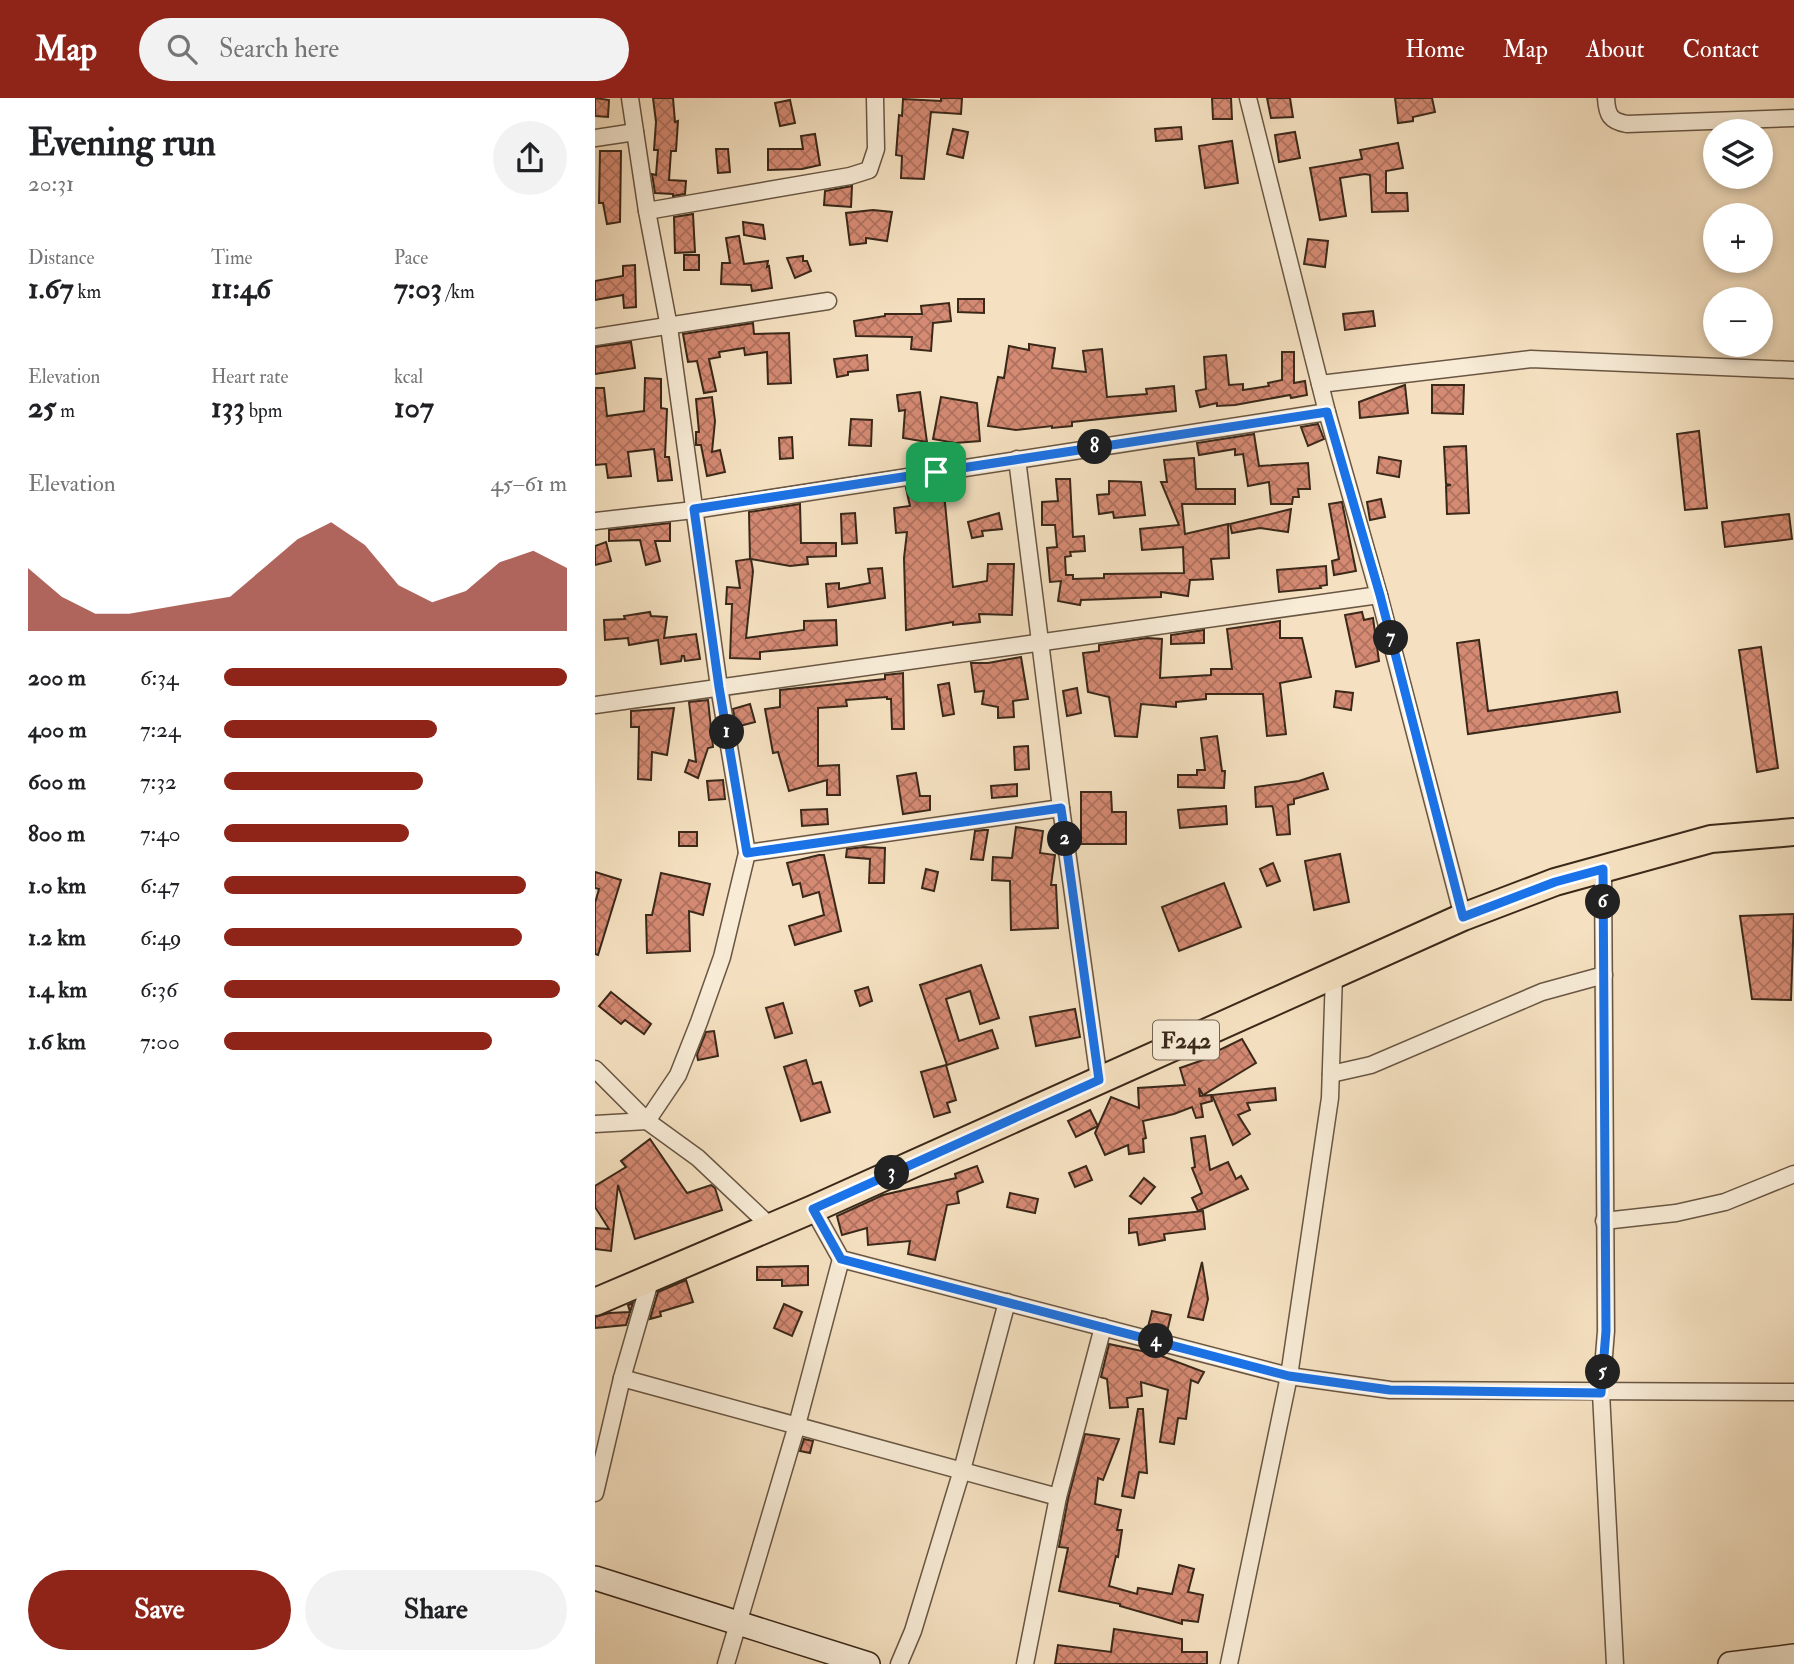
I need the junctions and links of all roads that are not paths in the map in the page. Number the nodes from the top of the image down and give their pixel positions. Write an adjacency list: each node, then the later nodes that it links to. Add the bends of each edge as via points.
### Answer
1 (630, 98): 6 (street)
2 (875, 98): 8 (street, via 876,149 869,170)
3 (1248, 98): 13 (street)
4 (1606, 98): 5 (street, via 1607,113 1615,122 1627,124)
5 (1794, 118)
6 (635, 132): 7 (street); 8 (street)
7 (595, 138)
8 (647, 211): 10 (street)
9 (828, 301): 10 (street)
10 (669, 327): 11 (street); 16 (street)
11 (595, 337)
12 (1794, 370): 13 (street, via 1531,359)
13 (1320, 384): 14 (street)
14 (1327, 412): 15 (street); 18 (street)
15 (1017, 459): 16 (street); 19 (street)
16 (694, 509): 17 (street); 20 (street)
17 (595, 521)
18 (1380, 595): 19 (street); 26 (street)
19 (1040, 643): 20 (street); 22 (street)
20 (719, 687): 21 (street); 24 (street)
21 (595, 705)
22 (1061, 808): 24 (street); 31 (street)
23 (1794, 832): 25 (main road, F242, via 1711,839)
24 (747, 853): 32 (street, via 722,957 699,1022 678,1075)
25 (1603, 869): 26 (main road, F242); 28 (street)
26 (1463, 917): 27 (main road, F242)
27 (1334, 974): 30 (street); 31 (main road, F242)
28 (1604, 975): 30 (street, via 1542,992 1371,1065); 36 (street)
29 (595, 1069): 32 (street)
30 (1331, 1074): 43 (street)
31 (1099, 1080): 35 (main road, F242)
32 (647, 1121): 33 (street); 37 (street, via 698,1158)
33 (595, 1124)
34 (1794, 1174): 36 (street, via 1725,1202)
35 (813, 1209): 37 (main road, F242); 38 (street)
36 (1604, 1221): 46 (street, via 1606,1331)
37 (770, 1226): 39 (main road, F242)
38 (841, 1259): 40 (street); 47 (street)
39 (651, 1278): 41 (main road, F242); 44 (street)
40 (1007, 1302): 42 (street); 48 (street)
41 (595, 1303)
42 (1103, 1327): 43 (street); 50 (street)
43 (1289, 1376): 46 (street, via 1390,1390); 58 (street)
44 (622, 1378): 47 (street); 49 (street)
45 (1794, 1392): 46 (street)
46 (1601, 1393): 59 (street)
47 (797, 1425): 48 (street); 52 (street)
48 (962, 1470): 50 (street); 56 (street)
49 (595, 1493)
50 (1058, 1497): 57 (street)
51 (595, 1578): 52 (street)
52 (739, 1625): 54 (street); 55 (street)
53 (1794, 1656): 60 (street)
54 (726, 1664)
55 (868, 1664)
56 (899, 1664)
57 (1025, 1664)
58 (1229, 1664)
59 (1615, 1664)
60 (1730, 1664)

